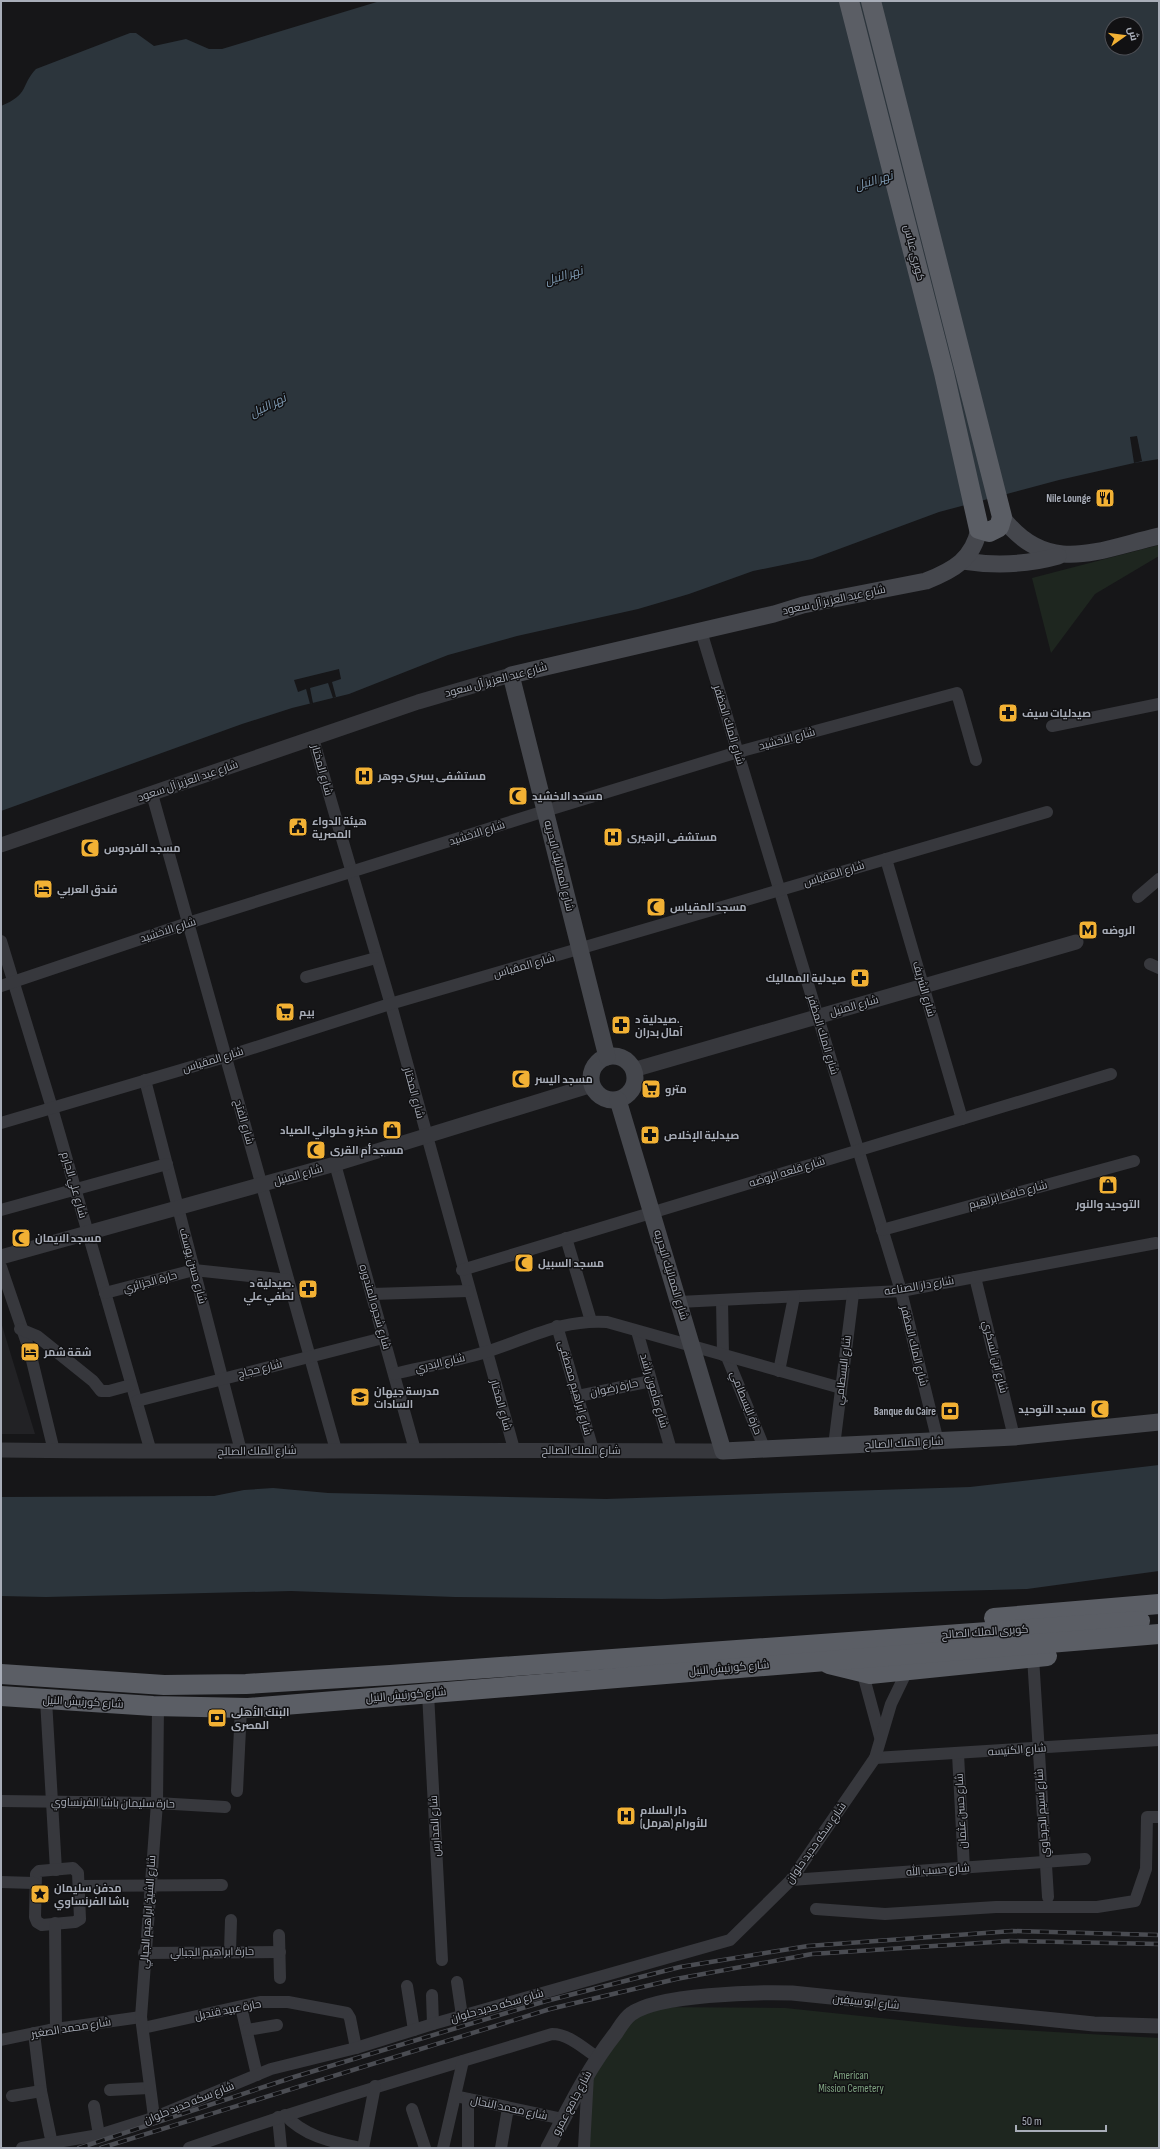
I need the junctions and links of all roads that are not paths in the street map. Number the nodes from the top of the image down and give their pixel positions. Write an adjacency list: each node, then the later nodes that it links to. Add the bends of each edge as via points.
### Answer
1 (850, 1): 4 (highway, كوبري عباس, via 944,373)
2 (871, 1): 3 (highway, كوبري عباس)
3 (1000, 510): 4 (highway, via 999,527 989,532); 6 (main road, via 1012,531 1027,543 1044,552)
4 (980, 529): 7 (main road, شارع عبد العزيز آل سعود, via 972,552)
5 (1159, 536): 6 (main road, via 1081,554)
6 (1062, 555): 7 (main road, via 1014,564)
7 (962, 561): 8 (main road, شارع عبد العزيز آل سعود, via 945,574 926,581 796,606 774,614)
8 (701, 631): 9 (main road, شارع عبد العزيز آل سعود); 13 (street, شارع الملك المظفر)
9 (511, 675): 12 (street, شارع عبد العزيز آل سعود, via 418,702); 16 (main road, شارع المماليك البحريه)
10 (1159, 704): 11 (street)
11 (1052, 726)
12 (313, 738): 15 (street, شارع عبد العزيز آل سعود); 20 (street, شارع المختار)
13 (738, 752): 14 (street, شارع الاخشيد, via 957,693); 16 (street, شارع الاخشيد); 22 (street, شارع الملك المظفر)
14 (976, 760)
15 (152, 794): 18 (street, شارع عبد العزيز آل سعود); 24 (street, شارع الفتح)
16 (545, 810): 20 (street, شارع الاخشيد); 27 (main road, شارع المماليك البحريه)
17 (1047, 812): 19 (street, شارع المقياس)
18 (1, 845)
19 (886, 859): 22 (street, شارع المقياس); 32 (street, شارع الشريف)
20 (351, 873): 24 (street, شارع الاخشيد); 28 (street, شارع المختار)
21 (1159, 879): 23 (street)
22 (779, 890): 27 (street, شارع المقياس); 34 (street, شارع الملك المظفر)
23 (1138, 897)
24 (188, 923): 30 (street, شارع الاخشيد); 35 (street, شارع الفتح)
25 (1, 941): 30 (street, شارع علي الجارم)
26 (1076, 942): 32 (street, شارع المنيل)
27 (580, 950): 33 (street, شارع المقياس); 36 (main road, شارع المماليك البحريه)
28 (376, 958): 29 (street); 33 (street, شارع المختار)
29 (306, 977)
30 (14, 982): 31 (street, شارع الاخشيد); 42 (street, شارع علي الجارم)
31 (1, 986)
32 (923, 986): 34 (street, شارع المنيل); 43 (street, شارع الشريف)
33 (390, 1004): 35 (street, شارع المقياس); 45 (street, شارع المختار)
34 (817, 1016): 37 (street, شارع المنيل); 46 (street, شارع الملك المظفر)
35 (225, 1057): 39 (street, شارع المقياس); 50 (street, شارع الفتح)
36 (607, 1057): 37 (main road, via 620,1057); 40 (main road, via 592,1071)
37 (633, 1070): 41 (main road, via 632,1088)
38 (1111, 1074): 43 (street, شارع قلعه الروضه)
39 (146, 1080): 42 (street, شارع المقياس); 48 (street, شارع حسن يوسف)
40 (592, 1085): 41 (main road, via 602,1098); 45 (street, شارع المنيل)
41 (618, 1100): 54 (main road, شارع المماليك البحريه)
42 (52, 1108): 44 (street, شارع المقياس); 51 (street, شارع علي الجارم)
43 (962, 1119): 46 (street, شارع قلعه الروضه)
44 (1, 1123)
45 (426, 1138): 49 (street, شارع المنيل); 62 (street, شارع المختار)
46 (858, 1150): 54 (street, شارع قلعه الروضه); 55 (street, شارع الملك المظفر)
47 (1134, 1161): 55 (street, شارع حافظ ابراهيم)
48 (167, 1164): 51 (street); 52 (street, شارع حسن يوسف)
49 (335, 1164): 50 (street, شارع المنيل); 68 (street, شارع شجره المندوره)
50 (262, 1186): 52 (street, شارع المنيل); 64 (street, شارع الفتح)
51 (75, 1188): 53 (street); 56 (street, شارع علي الجارم)
52 (178, 1208): 56 (street, شارع المنيل); 61 (street, شارع حسن يوسف)
53 (1, 1210)
54 (652, 1212): 57 (street, شارع قلعه الروضه); 72 (main road, شارع المماليك البحريه)
55 (882, 1230): 66 (street, شارع الملك المظفر)
56 (87, 1233): 59 (street, شارع المنيل); 67 (street, شارع علي الجارم)
57 (566, 1238): 62 (street, شارع قلعه الروضه); 73 (street)
58 (1156, 1243): 63 (street, شارع دار الصناعه)
59 (1, 1257)
60 (1, 1267): 75 (street)
61 (194, 1270): 64 (street); 67 (street, حارة الجزائري); 84 (street, شارع حسن يوسف)
62 (462, 1270): 65 (street, شارع المختار)
63 (975, 1277): 66 (street, شارع دار الصناعه); 91 (street, شارع ابن السكري)
64 (288, 1280): 81 (street, شارع الفتح)
65 (468, 1291): 68 (street); 79 (street, شارع المختار)
66 (901, 1291): 69 (street, شارع دار الصناعه); 92 (street, شارع الملك المظفر)
67 (105, 1293): 86 (street, شارع علي الجارم)
68 (372, 1294): 77 (street, شارع شجره المندوره)
69 (853, 1294): 70 (street, شارع دار الصناعه); 87 (street, شارع البسطامي)
70 (794, 1297): 71 (street, شارع دار الصناعه); 82 (street)
71 (722, 1300): 72 (street, شارع دار الصناعه); 80 (street)
72 (679, 1302): 78 (main road, شارع المماليك البحريه)
73 (591, 1321): 74 (street, شارع البدري); 76 (street, شارع البدري, via 607,1322)
74 (557, 1326): 79 (street, شارع البدري); 88 (street, شارع ابراهيم مصطفى)
75 (20, 1329): 86 (street, via 37,1336 93,1381 100,1391); 101 (street, via 30,1352)
76 (637, 1331): 78 (street, شارع البدري); 85 (street, شارع مأمون راشد)
77 (383, 1338): 81 (street, شارع حجاج); 83 (street, شارع شجره المندوره)
78 (692, 1347): 80 (street, شارع البدري); 103 (main road, شارع المماليك البحريه)
79 (486, 1352): 83 (street, شارع البدري); 94 (street, شارع المختار)
80 (725, 1356): 82 (street, شارع البدري); 100 (street, حارة البسطامي)
81 (309, 1357): 84 (street, شارع حجاج); 96 (street, شارع الفتح)
82 (779, 1371): 87 (street, شارع البدري)
83 (394, 1374): 97 (street, شارع شجره المندوره)
84 (222, 1379): 89 (street, شارع حجاج); 102 (street, شارع حسن يوسف)
85 (651, 1381): 88 (street, حارة رضوان); 99 (street, شارع مأمون راشد)
86 (131, 1385): 89 (street, شارع علي الجارم)
87 (841, 1388): 93 (street, شارع البسطامي)
88 (578, 1396): 98 (street, شارع ابراهيم مصطفى)
89 (137, 1401): 104 (street, شارع علي الجارم)
90 (1159, 1422): 91 (main road, شارع الملك الصالح)
91 (1014, 1437): 92 (main road, شارع الملك الصالح)
92 (938, 1442): 93 (main road, شارع الملك الصالح)
93 (834, 1446): 100 (main road, شارع الملك الصالح)
94 (514, 1449): 97 (street, شارع الملك الصالح); 98 (street, شارع الملك الصالح)
95 (1, 1450): 101 (street, شارع الملك الصالح)
96 (336, 1450): 97 (street, شارع الملك الصالح); 102 (street, شارع الملك الصالح)
97 (415, 1450)
98 (593, 1450): 99 (street, شارع الملك الصالح)
99 (671, 1450): 103 (street, شارع الملك الصالح)
100 (765, 1450): 103 (main road, شارع الملك الصالح)
101 (54, 1451): 104 (street, شارع الملك الصالح)
102 (241, 1451): 104 (street, شارع الملك الصالح)
103 (723, 1451)
104 (151, 1452)
105 (1159, 1604): 109 (highway, via 894,1626 841,1639)
106 (1159, 1620): 109 (highway, كوبرى الملك الصالح)
107 (1159, 1634): 109 (highway, كوبرى الملك الصالح)
108 (1159, 1645): 110 (highway)
109 (811, 1653): 112 (highway, شارع كورنيش النيل, via 246,1684 164,1685); 113 (highway); 114 (highway, شارع كورنيش النيل)
110 (1033, 1657): 111 (highway); 121 (street, شارع نسيم الجرجاوي)
111 (907, 1671): 113 (highway); 119 (street, شارع سكه حديد حلوان, via 891,1704)
112 (1, 1674)
113 (863, 1674): 119 (street, شارع سكه حديد حلوان)
114 (428, 1693): 118 (highway, شارع كورنيش النيل); 148 (street, شارع المدارس)
115 (1, 1696): 116 (highway, شارع كورنيش النيل)
116 (46, 1700): 117 (highway, شارع كورنيش النيل); 126 (street)
117 (158, 1706): 118 (highway, شارع كورنيش النيل); 127 (street, شارع الشيخ ابراهيم الجبالي)
118 (241, 1708): 124 (street)
119 (880, 1737): 123 (street, شارع سكه حديد حلوان)
120 (1159, 1740): 121 (street, شارع الكنيسه)
121 (1038, 1748): 122 (street, شارع الكنيسه); 131 (street, شارع نسيم الجرجاوي)
122 (958, 1754): 123 (street, شارع الكنيسه); 132 (street, شارع حسن عثمان)
123 (875, 1758): 134 (street, شارع سكه حديد حلوان)
124 (237, 1791)
125 (1, 1801): 126 (street, حارة سليمان باشا الفرنساوي)
126 (52, 1802): 127 (street, حارة سليمان باشا الفرنساوي); 133 (street)
127 (156, 1803): 128 (street, حارة سليمان باشا الفرنساوي); 137 (street, شارع الشيخ ابراهيم الجبالي)
128 (225, 1807)
129 (1159, 1817): 141 (street, via 1147,1817 1146,1868 1135,1901 1097,1907 996,1907 885,1914)
130 (1085, 1859): 131 (street, شارع حسب الله)
131 (1046, 1862): 132 (street, شارع حسب الله); 140 (street, شارع نسيم الجرجاوي)
132 (964, 1869): 134 (street, شارع حسب الله)
133 (56, 1870): 136 (street, via 37,1872); 138 (street, via 75,1869 78,1873)
134 (791, 1880): 154 (street, شارع سكه حديد حلوان, via 730,1940)
135 (1, 1882): 136 (street)
136 (34, 1883): 143 (street, via 36,1920 42,1924)
137 (150, 1884): 138 (street); 139 (street); 147 (street, شارع الشيخ ابراهيم الجبالي)
138 (79, 1886): 143 (street, via 80,1919 75,1922)
139 (222, 1886)
140 (1048, 1897)
141 (816, 1909)
142 (231, 1920): 145 (street)
143 (55, 1923): 159 (street)
144 (280, 1935): 146 (street)
145 (230, 1951): 146 (street, حارة ابراهيم الجبالي); 147 (street, حارة ابراهيم الجبالي)
146 (280, 1952): 149 (street)
147 (144, 1953): 155 (street, شارع الشيخ ابراهيم الجبالي)
148 (442, 1960)
149 (280, 1978)
150 (458, 1982): 154 (street)
151 (407, 1986): 161 (street)
152 (432, 1995): 157 (street)
153 (241, 2007): 155 (street, حارة عبيد قنديل); 160 (street); 164 (street, حارة عبيد قنديل, via 260,2002 288,2002 348,2012)
154 (462, 2016): 157 (street, شارع سكه حديد حلوان)
155 (142, 2022): 159 (street, شارع محمد الصغير); 170 (street, شارع الشيخ ابراهيم الجبالي)
156 (277, 2024): 160 (street)
157 (434, 2024): 161 (street, شارع سكه حديد حلوان)
158 (1159, 2026): 165 (street, شارع ابو سيفين, via 1094,2024 792,1993 749,1994 671,2000 644,2006 630,2014)
159 (56, 2029): 162 (street, شارع محمد الصغير)
160 (247, 2030): 168 (street)
161 (414, 2030): 164 (street, شارع سكه حديد حلوان)
162 (34, 2033): 163 (street, شارع محمد الصغير); 172 (street)
163 (1, 2040)
164 (356, 2048): 168 (street, شارع سكه حديد حلوان, via 271,2069)
165 (597, 2058): 166 (street, via 567,2037 552,2034); 167 (street, شارع جامع عمرو)
166 (463, 2061): 169 (street); 174 (street)
167 (588, 2073): 181 (street, شارع جامع عمرو); 194 (street)
168 (257, 2075): 180 (street, شارع سكه حديد حلوان)
169 (375, 2086): 179 (street); 188 (street)
170 (149, 2088): 171 (street); 180 (street, شارع الشيخ ابراهيم الجبالي)
171 (110, 2090)
172 (41, 2091): 173 (street); 184 (street)
173 (12, 2096)
174 (455, 2096): 175 (street, شارع محمد النحال); 190 (street)
175 (468, 2099): 177 (street, شارع محمد النحال); 191 (street)
176 (94, 2106): 182 (street)
177 (508, 2108): 181 (street, شارع محمد النحال); 192 (street)
178 (412, 2109): 189 (street)
179 (281, 2116): 183 (street); 187 (street); 188 (street, via 303,2131 336,2143)
180 (154, 2118): 182 (street, شارع سكه حديد حلوان)
181 (563, 2119): 193 (street, شارع جامع عمرو)
182 (100, 2135): 184 (street, شارع سكه حديد حلوان)
183 (219, 2143): 186 (street)
184 (52, 2144): 185 (street, شارع سكه حديد حلوان)
185 (22, 2148)
186 (189, 2148)
187 (281, 2148)
188 (362, 2148)
189 (425, 2148)
190 (443, 2148)
191 (468, 2148)
192 (501, 2148)
193 (548, 2148)
194 (584, 2148)

